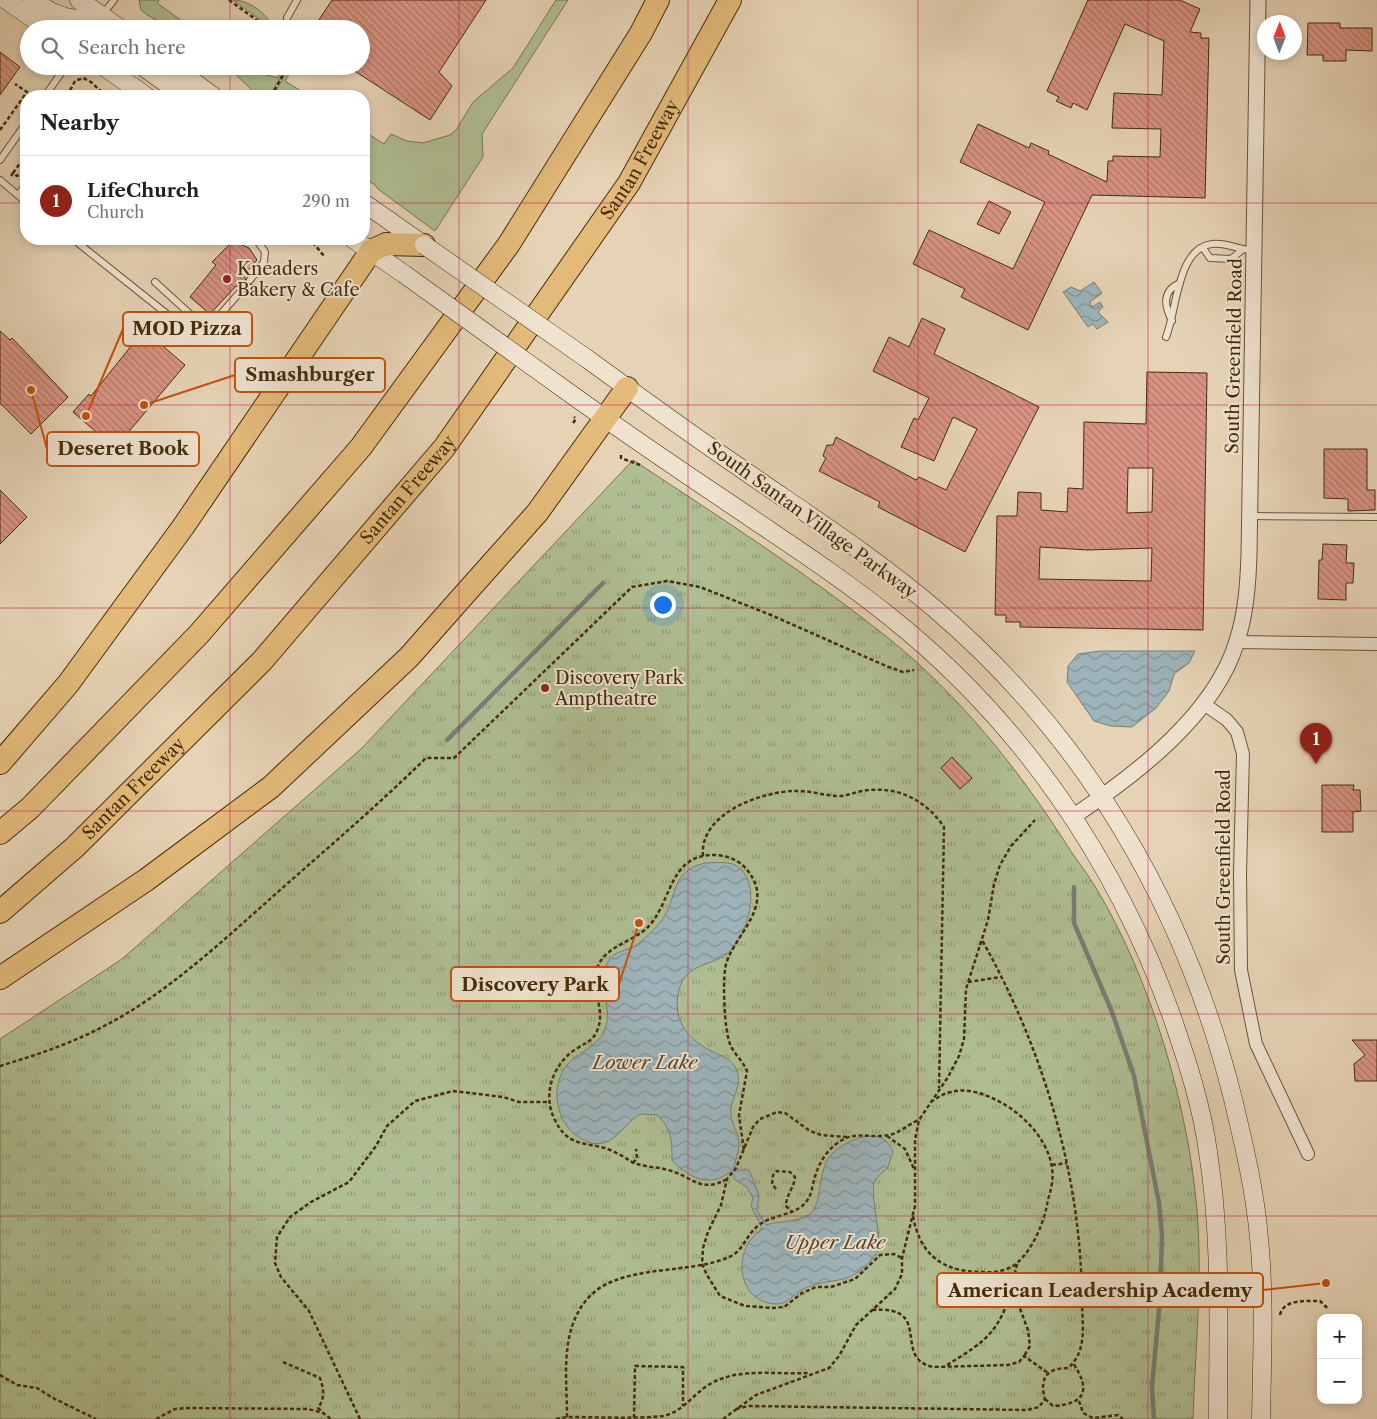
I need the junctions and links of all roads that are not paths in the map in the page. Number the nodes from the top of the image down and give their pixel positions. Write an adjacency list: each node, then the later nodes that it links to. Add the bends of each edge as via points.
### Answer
1 (6, 0): 11 (main road)
2 (32, 0): 9 (main road, via 65,18 91,19)
3 (79, 0): 9 (main road)
4 (114, 0): 9 (lane)
5 (297, 0): 10 (lane)
6 (658, 0): 51 (highway, via 641,33 509,244 361,447 199,634 30,808)
7 (730, 0): 52 (highway, Santan Freeway, via 630,183 444,448 262,661 75,847)
8 (1258, 0): 33 (street, South Greenfield Road)
9 (102, 15): 12 (main road)
10 (287, 18)
11 (35, 20)
12 (109, 20)
13 (60, 75): 17 (lane)
14 (116, 75): 18 (main road)
15 (155, 75): 19 (main road)
16 (184, 75): 20 (main road)
17 (49, 90)
18 (137, 90)
19 (176, 90)
20 (205, 90)
21 (20, 132): 22 (lane)
22 (0, 160)
23 (0, 180): 25 (lane)
24 (20, 192): 25 (lane)
25 (18, 195)
26 (370, 207): 31 (main road, South Santan Village Parkway)
27 (81, 245): 40 (lane)
28 (260, 245): 34 (lane, via 265,252 264,262)
29 (362, 245): 42 (main road, South Santan Village Parkway, bridge); 48 (highway, via 183,527 68,684)
30 (370, 245): 31 (highway)
31 (424, 245): 41 (main road, South Santan Village Parkway, bridge)
32 (1202, 248): 33 (lane, via 1211,244 1234,245); 33 (lane, via 1210,258 1231,259); 36 (lane, via 1189,257)
33 (1248, 250): 43 (street, South Greenfield Road)
34 (250, 280)
35 (155, 282): 37 (lane, via 190,314 206,321 219,316)
36 (1180, 282): 38 (lane); 38 (lane, via 1167,293 1165,306)
37 (241, 291)
38 (1172, 321): 39 (lane)
39 (1166, 336)
40 (198, 338)
41 (627, 388): 42 (highway); 49 (main road, South Santan Village Parkway, via 857,548 935,609 990,659 1026,698)
42 (606, 418): 50 (main road, South Santan Village Parkway, via 803,553 937,657 1026,753); 53 (highway, via 537,513 415,649 271,786 146,880)
43 (1250, 516): 44 (lane); 45 (street, South Greenfield Road, via 1247,590)
44 (1377, 517)
45 (1237, 642): 46 (street); 47 (street, South Greenfield Road, via 1217,685)
46 (1377, 644)
47 (1204, 704): 49 (street, South Greenfield Road); 54 (street, South Greenfield Road, via 1227,720 1237,732 1243,754 1241,970 1256,1044)
48 (0, 763)
49 (1103, 796): 50 (street, South Greenfield Road); 56 (main road, South Santan Village Parkway, via 1136,850 1176,929 1208,1010 1227,1074 1245,1152 1259,1237)
50 (1074, 816): 55 (main road, South Santan Village Parkway, via 1108,872 1150,956 1198,1100 1208,1150 1217,1233)
51 (0, 833)
52 (0, 912)
53 (0, 978)
54 (1308, 1154)
55 (1218, 1419)
56 (1261, 1419)

